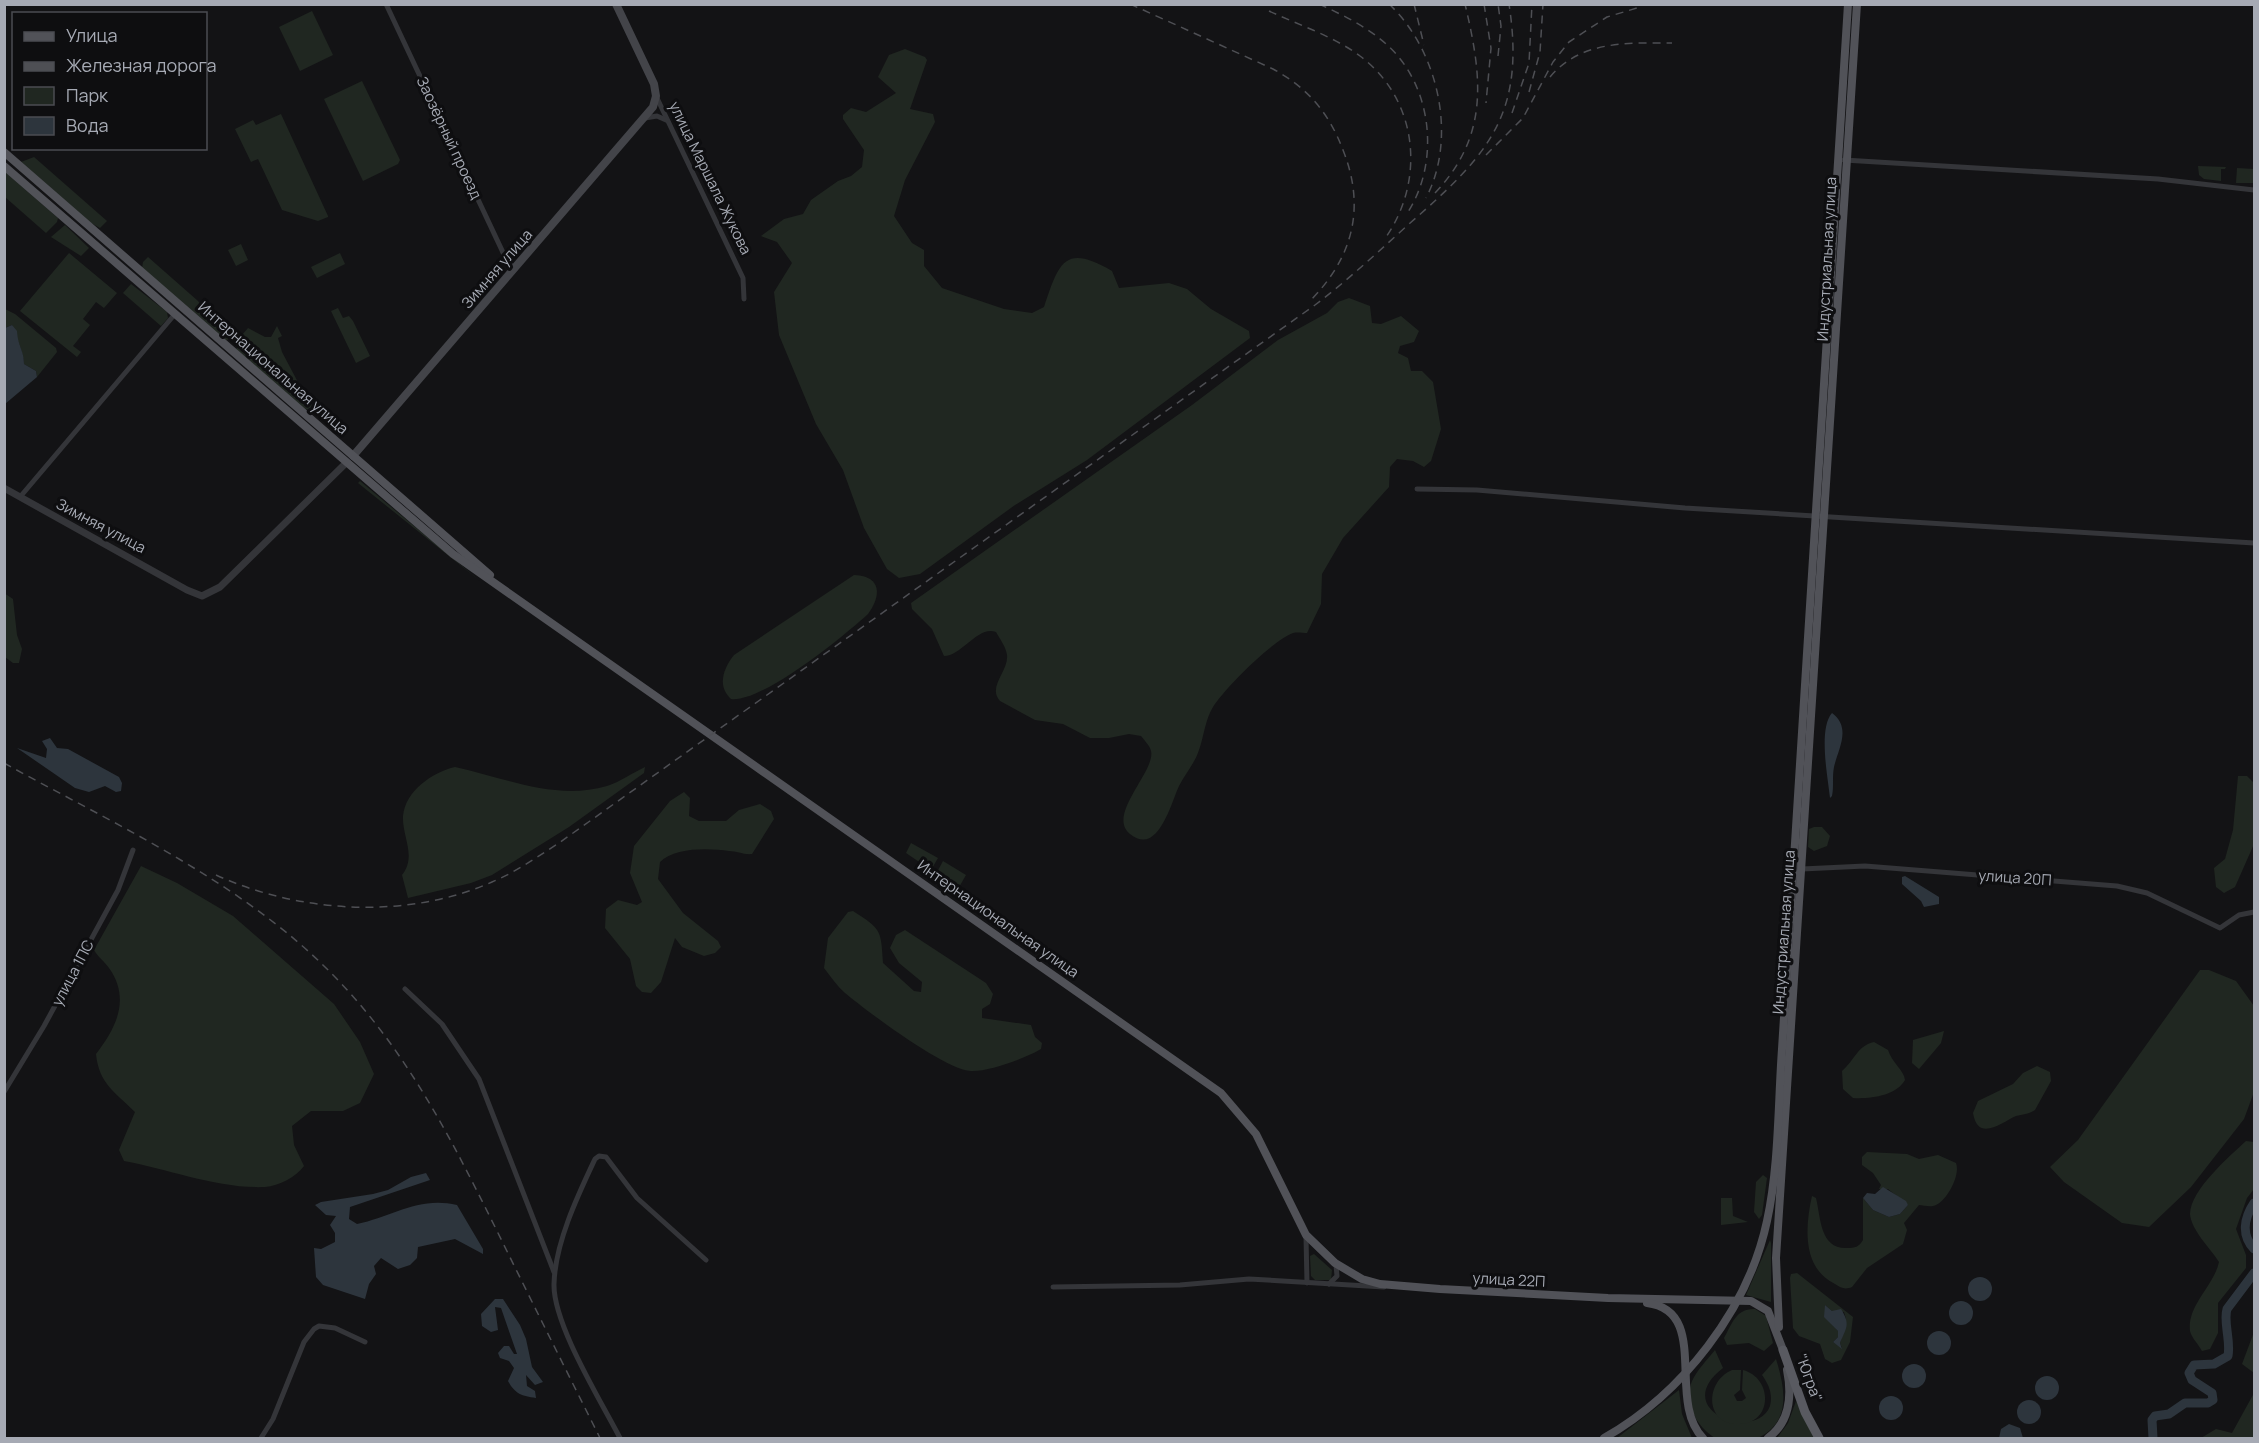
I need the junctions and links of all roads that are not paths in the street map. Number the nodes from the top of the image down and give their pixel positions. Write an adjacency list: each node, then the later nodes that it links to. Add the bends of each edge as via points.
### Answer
1 (386, 4): 15 (street, Заозёрный проезд)
2 (616, 4): 5 (main road, улица Маршала Жукова)
3 (1848, 4): 10 (main road, Индустриальная улица)
4 (1857, 4): 10 (main road, Индустриальная улица)
5 (656, 96): 6 (street, улица Маршала Жукова); 7 (main road, Зимняя улица)
6 (662, 110): 7 (street); 8 (street, улица Маршала Жукова)
7 (645, 118): 8 (street, via 657,116); 15 (main road, Зимняя улица)
8 (666, 120): 16 (street, улица Маршала Жукова, via 743,278)
9 (4, 152): 13 (main road, Интернациональная улица)
10 (1842, 160): 12 (street, via 2138,177); 25 (main road, Индустриальная улица); 26 (main road, Индустриальная улица)
11 (4, 166): 14 (main road, Интернациональная улица)
12 (2254, 190)
13 (72, 210): 14 (main road); 18 (main road, Интернациональная улица)
14 (65, 218): 17 (main road, Интернациональная улица)
15 (514, 269): 20 (main road, Зимняя улица)
16 (744, 299)
17 (175, 314): 19 (main road, Интернациональная улица); 24 (street)
18 (275, 388): 19 (main road); 20 (main road, Интернациональная улица)
19 (268, 396): 21 (main road, Интернациональная улица)
20 (353, 456): 21 (main road); 28 (main road, Интернациональная улица)
21 (346, 464): 24 (street, Зимняя улица, via 220,588 202,596); 28 (main road, Интернациональная улица, via 445,549)
22 (4, 488): 24 (street, Зимняя улица)
23 (1417, 489): 25 (street)
24 (20, 497)
25 (1815, 515): 26 (street); 45 (main road, Индустриальная улица, via 1771,1198 1759,1248)
26 (1825, 515): 27 (street); 30 (main road, Индустриальная улица)
27 (2254, 543)
28 (526, 603): 34 (main road, Интернациональная улица, via 1215,1088 1256,1134)
29 (133, 850): 33 (street, улица 1ПС, via 118,890)
30 (1802, 869): 31 (street, улица 20П, via 1865,866 2117,886 2147,893 2220,928 2239,915); 47 (main road, Индустриальная улица, via 1776,1258)
31 (2254, 912)
32 (405, 989): 39 (street, via 442,1024 478,1079)
33 (4, 1092)
34 (1306, 1235): 35 (main road, Интернациональная улица); 36 (street)
35 (1320, 1251): 36 (street, via 1312,1249); 38 (main road, Интернациональная улица)
36 (1308, 1253): 40 (street)
37 (706, 1260): 39 (street, via 637,1198 602,1155 595,1159 571,1212)
38 (1336, 1264): 41 (street, via 1337,1276); 43 (main road, Интернациональная улица, via 1370,1282)
39 (555, 1273): 50 (street, via 554,1291 565,1327)
40 (1307, 1283): 41 (street); 42 (street, via 1249,1280)
41 (1327, 1285): 43 (street)
42 (1053, 1287)
43 (1408, 1288): 44 (main road, улица 22П)
44 (1608, 1298): 45 (main road, улица 22П); 48 (main road, улица 22П, via 1660,1306 1672,1314 1683,1332)
45 (1735, 1301): 47 (main road, улица 22П, via 1756,1303 1768,1311); 48 (main road, Индустриальная улица)
46 (365, 1342): 49 (street, via 335,1328 314,1329 304,1342 273,1419)
47 (1783, 1350): 53 (main road, "Югра", via 1790,1393 1787,1412); 54 (highway, "Югра", via 1805,1412)
48 (1685, 1374): 51 (main road, Индустриальная улица, via 1650,1406); 52 (main road, улица 22П, via 1688,1411 1692,1425)
49 (261, 1438)
50 (620, 1438)
51 (1604, 1438)
52 (1703, 1438)
53 (1768, 1438)
54 (1819, 1438)

